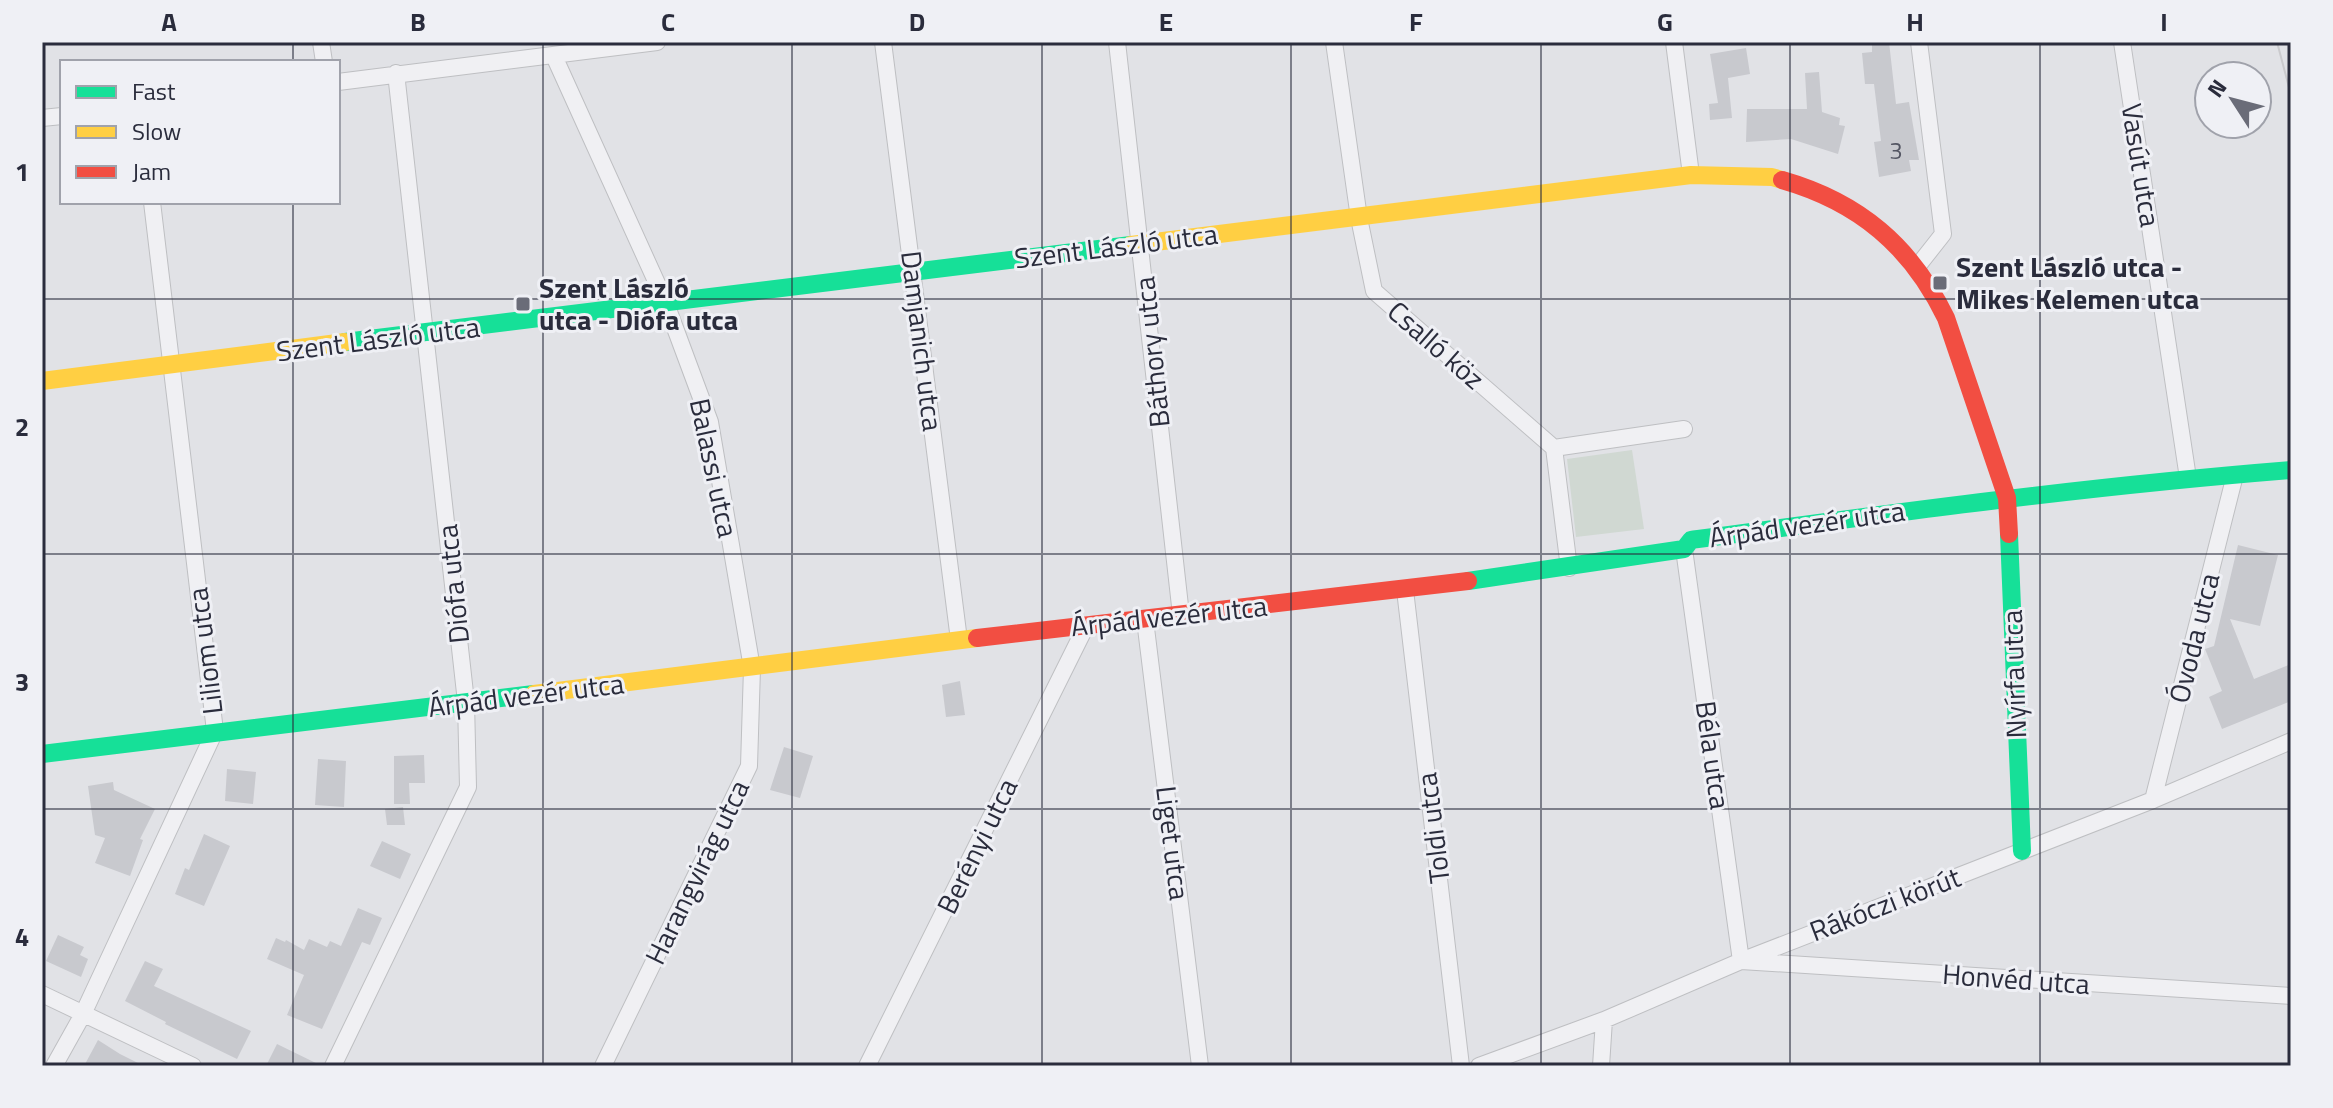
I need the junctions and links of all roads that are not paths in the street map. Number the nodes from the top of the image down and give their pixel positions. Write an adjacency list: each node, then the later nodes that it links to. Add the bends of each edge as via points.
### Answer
1 (657, 42): 8 (street)
2 (883, 42): 16 (street, Damjanich utca)
3 (1117, 42): 14 (street, Báthory utca)
4 (1334, 42): 13 (street, Csalló köz)
5 (1674, 42): 11 (street)
6 (1919, 42): 15 (street, via 1943,234)
7 (2122, 42): 25 (street, Vasút utca)
8 (554, 56): 9 (street); 17 (street, Balassi utca)
9 (396, 73): 10 (street); 18 (street, Diófa utca)
10 (340, 82)
11 (1691, 175): 13 (street, Szent László utca); 15 (street, Szent László utca, via 1772,177 1817,190 1871,224)
12 (152, 204): 19 (street, Liliom utca)
13 (1359, 218): 14 (street, Szent László utca); 22 (street, Csalló köz, via 1374,291)
14 (1140, 243): 16 (street, Szent László utca); 30 (street, Báthory utca)
15 (1917, 267): 26 (street, Szent László utca, via 1946,318)
16 (913, 271): 17 (street, Szent László utca); 33 (street, Damjanich utca)
17 (665, 301): 18 (street, Szent László utca); 34 (street, Balassi utca, via 710,422)
18 (425, 334): 19 (street, Szent László utca); 35 (street, Diófa utca)
19 (171, 364): 20 (street, Szent László utca); 36 (street, Liliom utca)
20 (42, 381)
21 (1684, 429): 22 (street)
22 (1554, 448): 28 (street)
23 (2291, 470): 24 (street, Árpád vezér utca)
24 (2235, 475): 25 (street, Árpád vezér utca); 39 (street, Óvoda utca)
25 (2188, 478): 26 (street, Árpád vezér utca)
26 (2007, 498): 27 (street, Árpád vezér utca, via 1691,540); 40 (street, Nyírfa utca)
27 (1684, 549): 28 (street, Árpád vezér utca); 41 (street, Béla utca)
28 (1569, 568): 29 (street, Árpád vezér utca)
29 (1405, 590): 30 (street, Árpád vezér utca); 52 (street, Toldi utca)
30 (1181, 615): 31 (street, Árpád vezér utca)
31 (1145, 620): 32 (street, Árpád vezér utca); 51 (street, Liget utca)
32 (1086, 626): 33 (street, Árpád vezér utca); 50 (street, Berényi utca)
33 (959, 640): 34 (street, Árpád vezér utca)
34 (752, 668): 35 (street, Árpád vezér utca); 49 (street, Harangvirág utca, via 749,766)
35 (466, 702): 36 (street, Árpád vezér utca); 48 (street, Diófa utca, via 468,787)
36 (215, 731): 38 (street, Árpád vezér utca); 44 (street, Liliom utca)
37 (2291, 741): 39 (street, Rákóczi körút)
38 (42, 754)
39 (2153, 800): 40 (street, Rákóczi körút)
40 (2022, 851): 41 (street, Rákóczi körút)
41 (1741, 961): 43 (street, Honvéd utca); 45 (street, Rákóczi körút)
42 (42, 994): 44 (street)
43 (2291, 996)
44 (83, 1014): 46 (street, Liliom utca); 47 (street)
45 (1604, 1020): 53 (street, Rákóczi körút); 54 (street)
46 (54, 1066)
47 (193, 1066)
48 (333, 1066)
49 (603, 1066)
50 (867, 1066)
51 (1200, 1066)
52 (1461, 1066)
53 (1479, 1066)
54 (1601, 1066)

